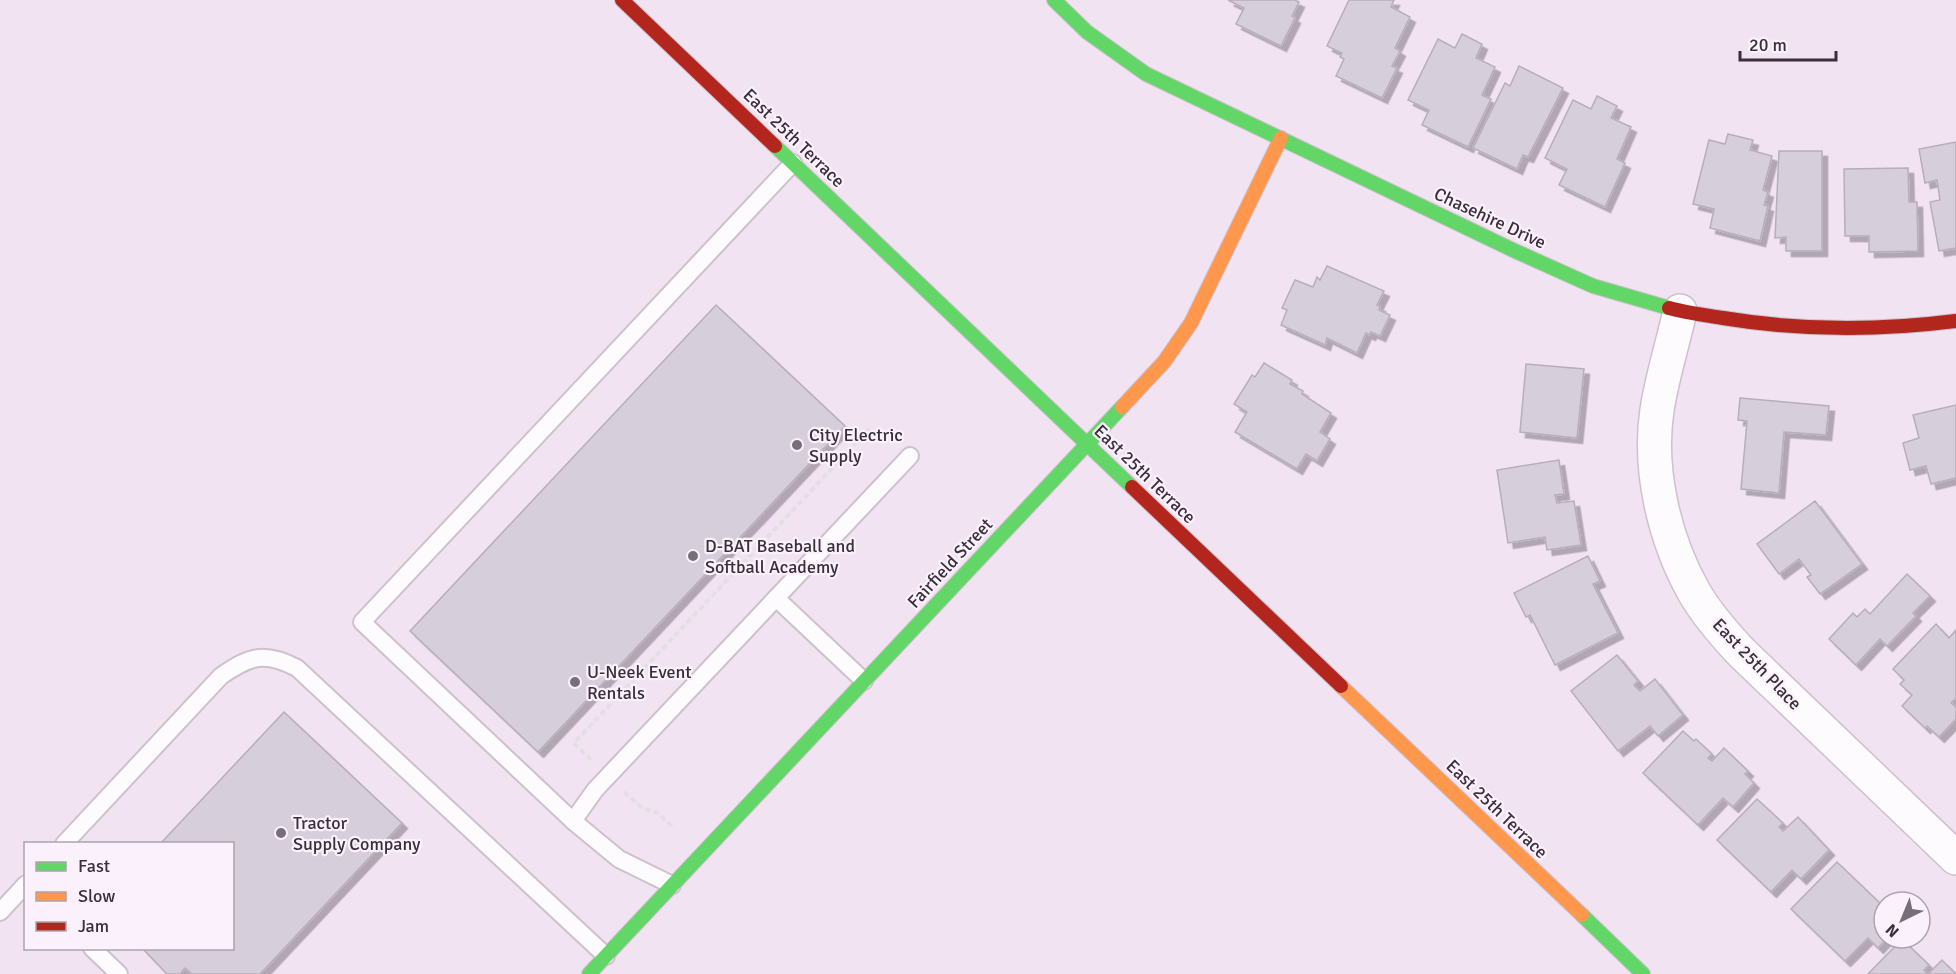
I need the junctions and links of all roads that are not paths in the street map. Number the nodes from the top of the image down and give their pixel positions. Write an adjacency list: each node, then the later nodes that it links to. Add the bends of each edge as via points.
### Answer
1 (622, 0): 4 (street, East 25th Terrace)
2 (1054, 0): 3 (street, Chasehire Drive, via 1087,32 1146,74)
3 (1281, 138): 5 (street, Chasehire Drive, via 1593,286); 7 (street, Fairfield Street, via 1191,323 1164,362)
4 (793, 163): 7 (street, East 25th Terrace); 11 (lane, via 362,622)
5 (1680, 311): 6 (street, Chasehire Drive, via 1811,329 1869,329); 13 (street, East 25th Place, via 1657,410 1655,461 1662,508 1693,591 1742,653)
6 (1956, 321)
7 (1087, 444): 10 (street, Fairfield Street); 21 (street, East 25th Terrace)
8 (910, 456): 9 (lane)
9 (776, 598): 10 (lane); 11 (lane, via 595,790)
10 (864, 681): 14 (street, Fairfield Street)
11 (573, 821): 14 (lane, via 619,860)
12 (65, 842): 18 (lane, via 220,676 241,662 261,656 280,659 297,668)
13 (1956, 858)
14 (672, 885): 18 (street, Fairfield Street)
15 (24, 886): 16 (lane)
16 (0, 912)
17 (94, 950): 19 (lane)
18 (606, 956): 20 (street, Fairfield Street)
19 (119, 974)
20 (589, 974)
21 (1643, 974)

